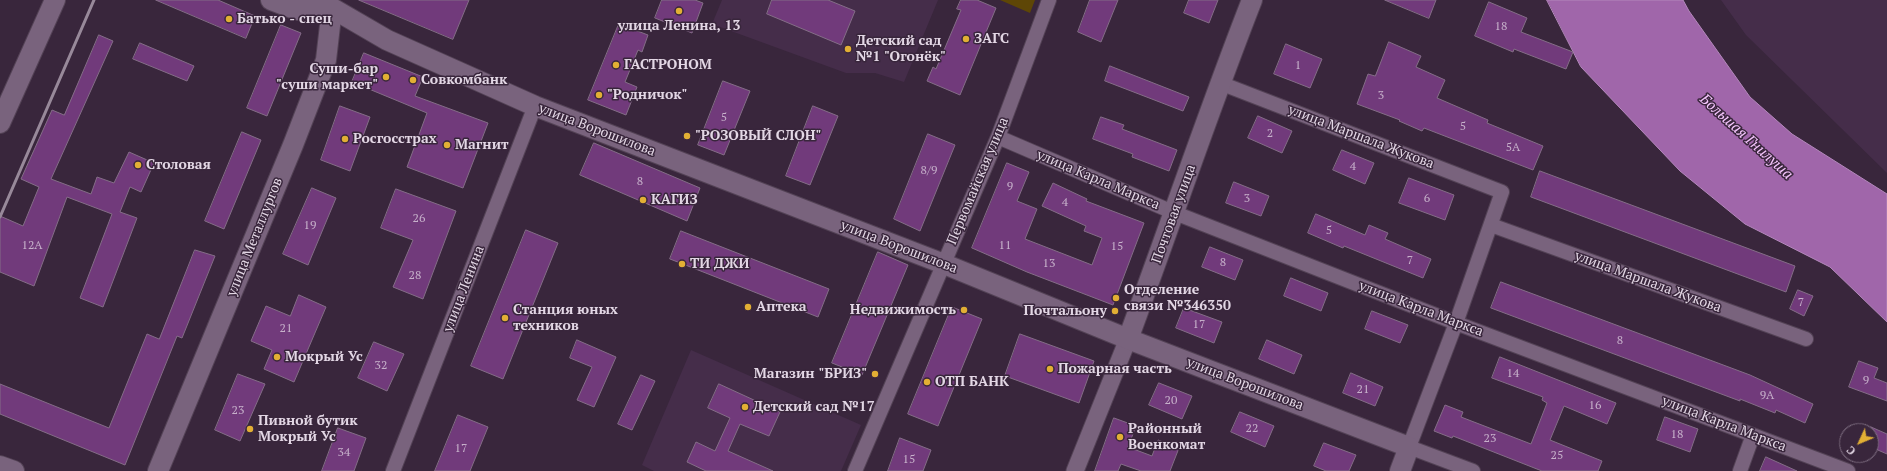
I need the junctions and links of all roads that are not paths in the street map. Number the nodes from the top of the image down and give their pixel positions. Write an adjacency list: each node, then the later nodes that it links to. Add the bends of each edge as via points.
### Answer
1 (55, 0): 9 (main road)
2 (271, 0): 6 (main road, via 297,10)
3 (313, 0): 6 (main road, улица Ворошилова)
4 (1049, 0): 10 (street, Первомайская улица)
5 (1252, 0): 7 (main road, Почтовая улица)
6 (335, 4): 8 (main road, улица Ворошилова, via 387,40); 21 (main road, улица Металлургов, via 326,60)
7 (1220, 83): 11 (main road, Почтовая улица); 12 (street, улица Маршала Жукова, via 1502,192)
8 (535, 106): 13 (main road, улица Ворошилова); 22 (street, улица Ленина)
9 (0, 123)
10 (998, 137): 11 (street, улица Карла Маркса); 13 (street, Первомайская улица)
11 (1175, 213): 14 (street, улица Карла Маркса); 15 (main road, Почтовая улица)
12 (1491, 225): 14 (street); 16 (street, улица Маршала Жукова)
13 (944, 264): 15 (main road, улица Ворошилова); 23 (street, Первомайская улица)
14 (1456, 323): 17 (street, улица Карла Маркса); 18 (street)
15 (1128, 339): 18 (main road, улица Ворошилова); 24 (street, Почтовая улица)
16 (1806, 339)
17 (1753, 435): 27 (street); 28 (street, улица Карла Маркса)
18 (1409, 447): 25 (main road); 26 (street, улица Ворошилова)
19 (0, 466): 20 (main road)
20 (14, 471)
21 (158, 471)
22 (394, 471)
23 (855, 471)
24 (1075, 471)
25 (1400, 471)
26 (1473, 471)
27 (1740, 471)
28 (1848, 471)

